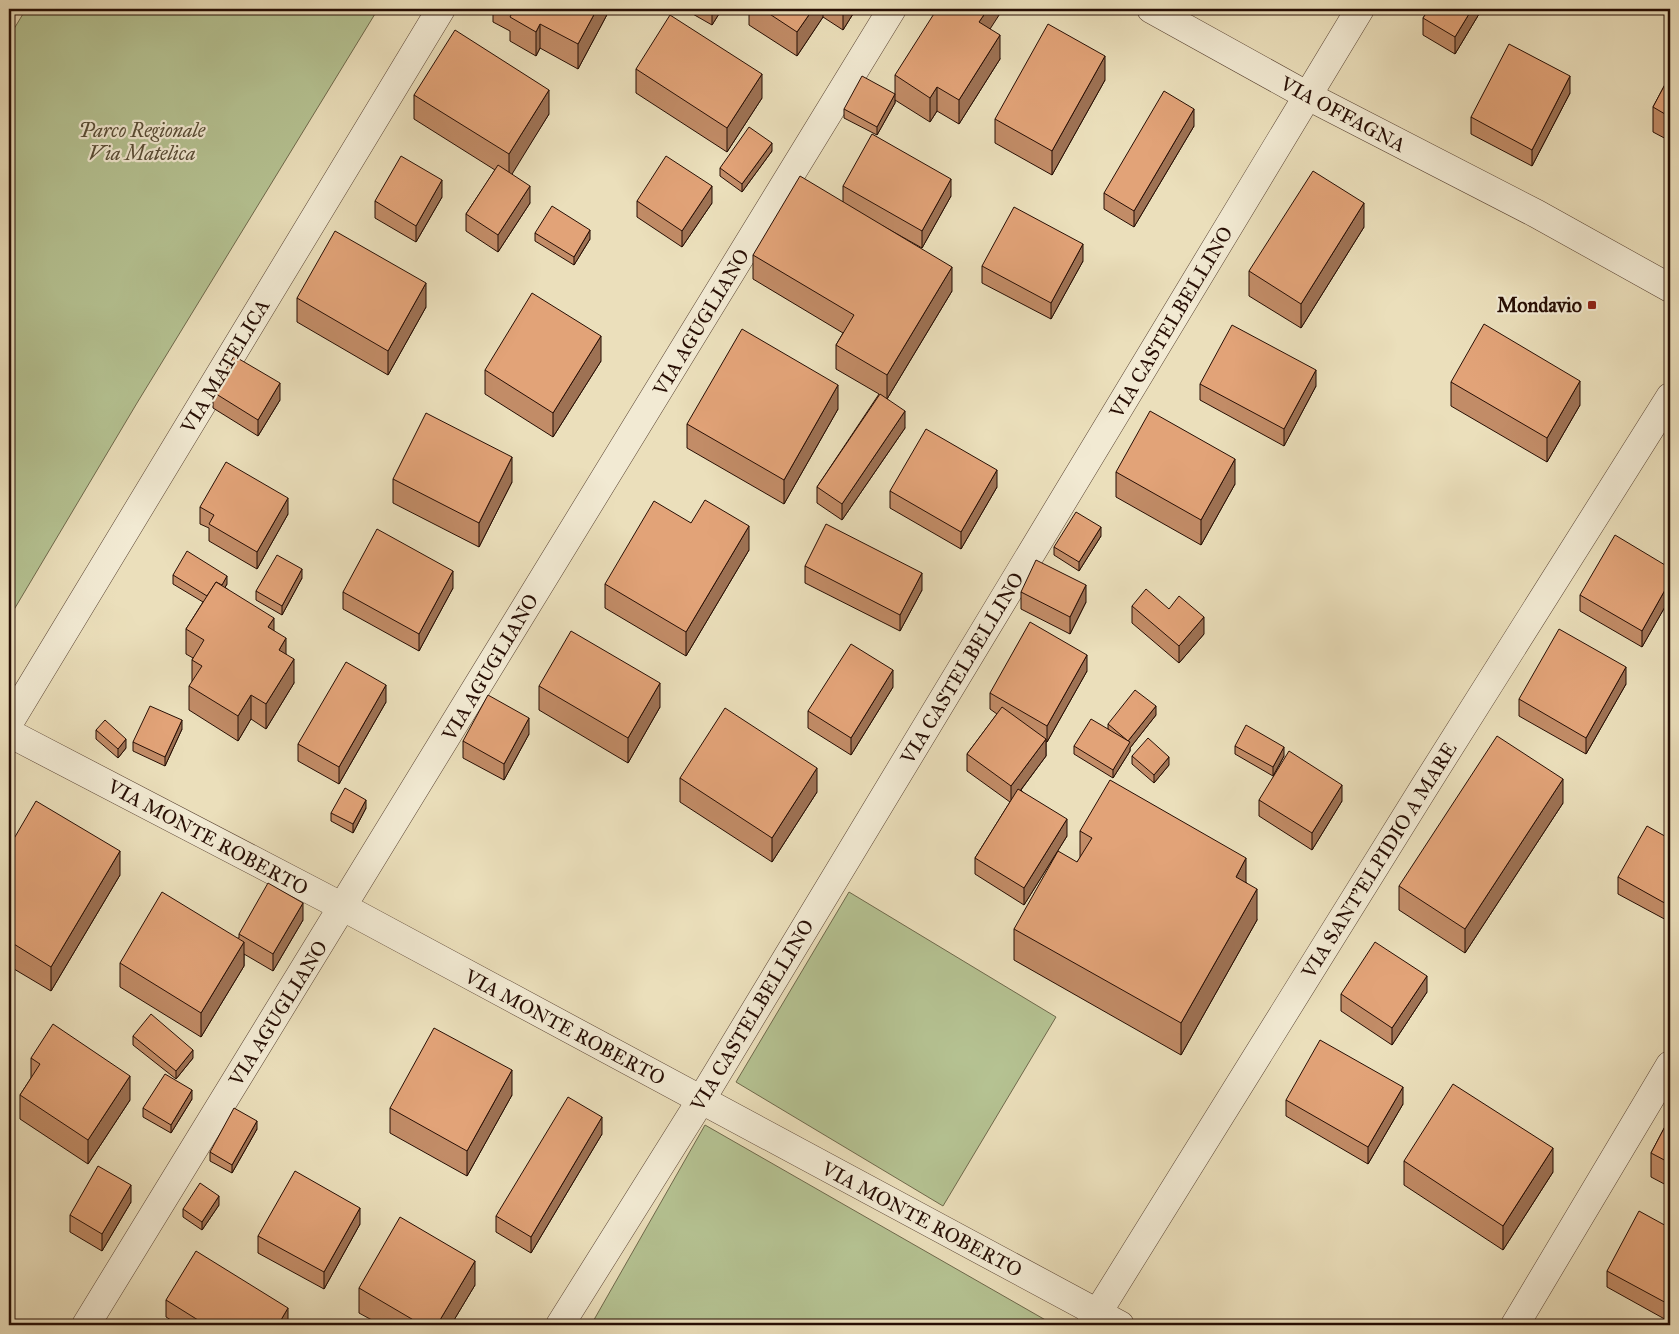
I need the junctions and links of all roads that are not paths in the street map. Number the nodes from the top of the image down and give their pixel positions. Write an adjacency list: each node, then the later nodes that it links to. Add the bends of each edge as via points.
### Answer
1 (441, 9): 8 (street, VIA MATELICA)
2 (892, 9): 10 (street, VIA AGUGLIANO)
3 (1151, 9): 5 (street, VIA OFFAGNA)
4 (1360, 9): 5 (street, VIA CASTELBELLINO)
5 (1308, 96): 6 (street, VIA OFFAGNA, via 1537,214); 12 (street, VIA CASTELBELLINO)
6 (1670, 288)
7 (1670, 397): 13 (street, VIA SANT'ELPIDIO A MARE, via 1425,786)
8 (9, 723)
9 (9, 733): 10 (street, VIA MONTE ROBERTO)
10 (343, 907): 12 (street, VIA MONTE ROBERTO); 14 (street, VIA AGUGLIANO)
11 (1670, 1065): 16 (street)
12 (701, 1100): 13 (street, VIA MONTE ROBERTO); 15 (street, VIA CASTELBELLINO)
13 (1102, 1321)
14 (86, 1325)
15 (560, 1325)
16 (1515, 1325)

